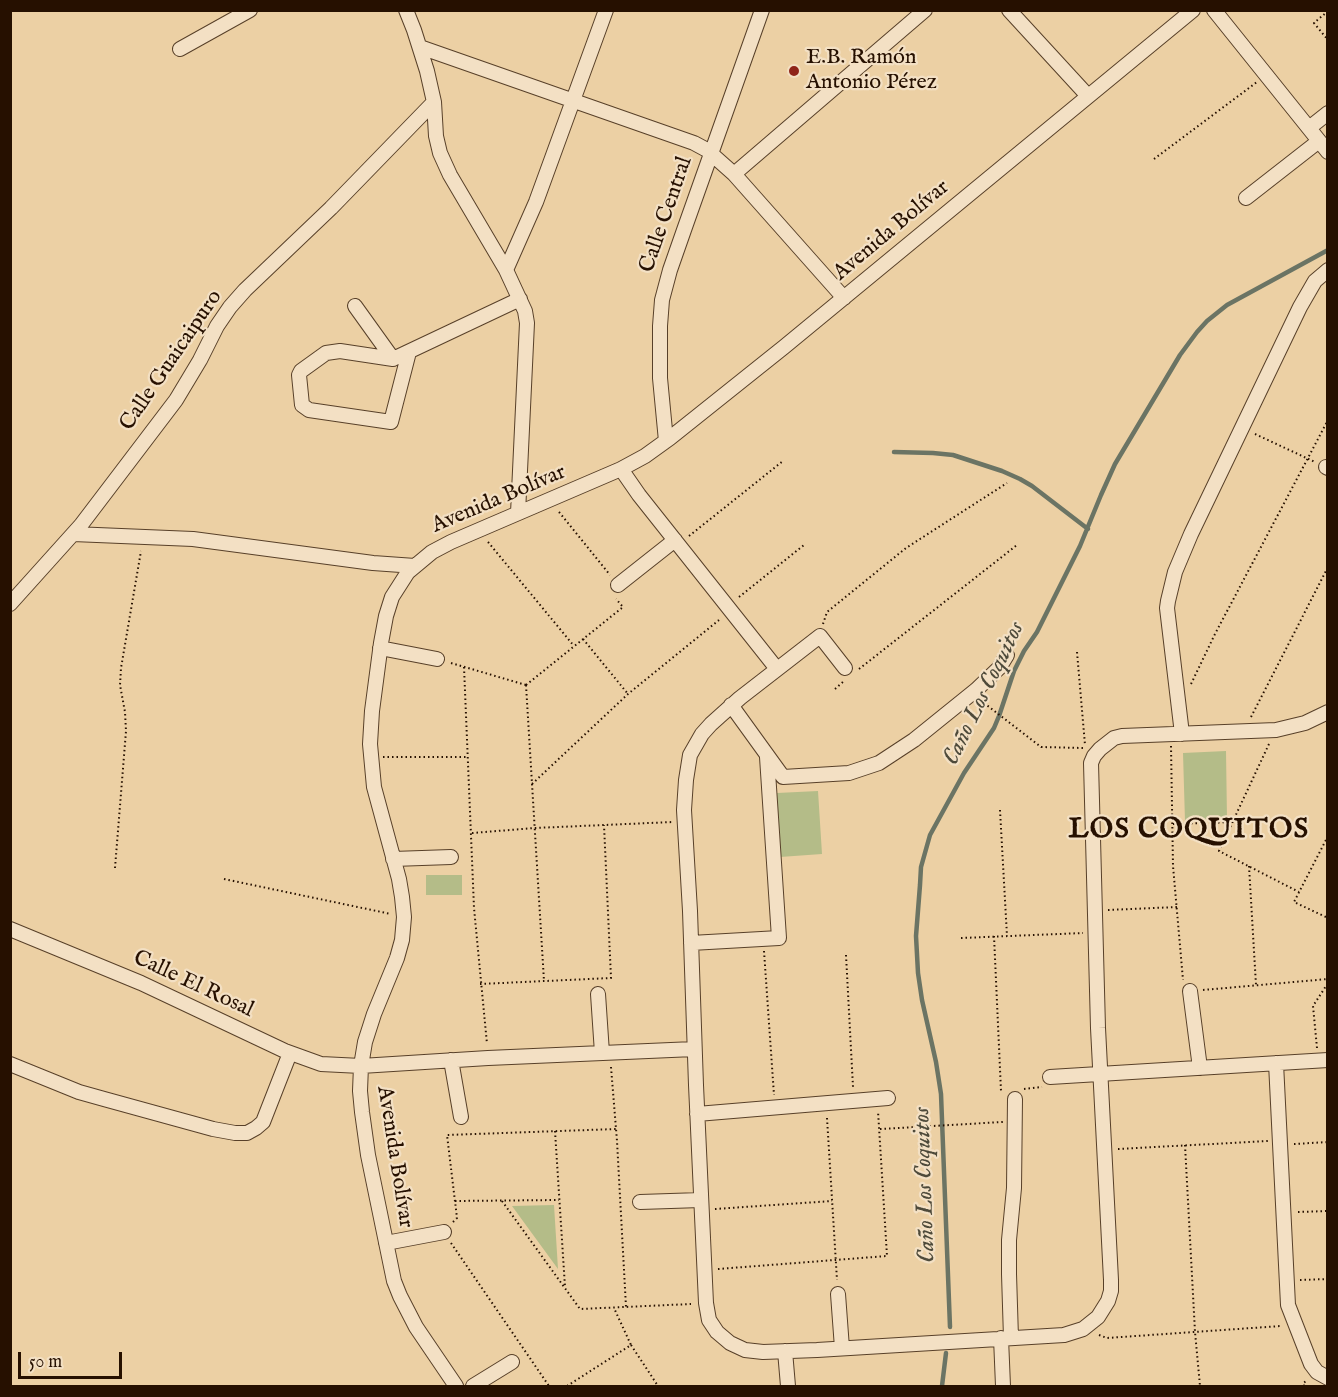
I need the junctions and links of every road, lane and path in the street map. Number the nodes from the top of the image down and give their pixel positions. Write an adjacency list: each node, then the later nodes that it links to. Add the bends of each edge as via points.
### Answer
1 (250, 10): 12 (street)
2 (406, 10): 11 (street)
3 (606, 10): 15 (street)
4 (762, 10): 20 (street, Calle Central)
5 (926, 10): 22 (street)
6 (1009, 10): 14 (street)
7 (1193, 10): 14 (street, Avenida Bolívar)
8 (1214, 10): 13 (street)
9 (1328, 11): 10 (path, via 1314,23)
10 (1328, 40)
11 (420, 48): 15 (street); 16 (street)
12 (180, 49)
13 (1266, 75): 18 (street); 21 (path)
14 (1088, 96): 26 (street, Avenida Bolívar)
15 (572, 100): 20 (street, via 694,143); 24 (street)
16 (434, 102): 24 (street, via 442,159); 42 (street, Calle Guaicaipuro, via 230,306 176,400)
17 (1328, 113): 18 (street)
18 (1309, 128): 19 (street)
19 (1323, 146): 23 (street)
20 (711, 153): 22 (street); 33 (street, Calle Central, via 662,300 660,378)
21 (1154, 159)
22 (734, 174): 26 (street)
23 (1246, 198)
24 (506, 270): 27 (street)
25 (1328, 270): 32 (street, via 1308,292)
26 (844, 298): 33 (street, Avenida Bolívar)
27 (520, 299): 29 (street); 40 (street, via 527,323)
28 (355, 306): 30 (street)
29 (409, 352): 30 (street); 30 (street, via 391,422 309,410 302,405 299,375 326,353 340,351)
30 (393, 359)
31 (1328, 420): 34 (path)
32 (1242, 428): 34 (path); 64 (street, via 1173,580 1167,609)
33 (666, 441): 37 (street, Avenida Bolívar)
34 (1307, 459): 36 (path); 64 (path, via 1191,685)
35 (783, 461): 44 (path)
36 (1327, 468)
37 (621, 469): 39 (street, Avenida Bolívar); 44 (street)
38 (1007, 483): 52 (path, via 906,548 827,612)
39 (549, 500): 40 (street, Avenida Bolívar); 49 (path)
40 (518, 513): 41 (street, Avenida Bolívar)
41 (478, 530): 47 (street, Avenida Bolívar, via 432,552); 54 (path)
42 (73, 534): 43 (street); 50 (street, Calle Guaicaipuro)
43 (143, 537): 47 (street, via 192,539); 88 (path, via 121,668 126,731)
44 (676, 542): 49 (street); 51 (street)
45 (1017, 544): 61 (path)
46 (804, 545): 51 (path)
47 (415, 566): 55 (street, Avenida Bolívar, via 392,597)
48 (1328, 567): 71 (path)
49 (618, 585): 53 (path, via 610,591 623,607)
50 (10, 604)
51 (729, 608): 60 (street); 66 (path)
52 (820, 636): 60 (street); 61 (street)
53 (583, 639): 54 (path); 66 (path)
54 (574, 646): 63 (path)
55 (380, 648): 58 (street); 74 (street, Avenida Bolívar)
56 (1077, 652): 68 (path, via 1085,748 1041,747)
57 (1007, 655): 73 (street, via 976,690 914,740 868,767 849,773 783,777)
58 (437, 658): 59 (path)
59 (464, 667): 63 (path); 75 (path)
60 (777, 669): 67 (street)
61 (848, 672)
62 (843, 682): 65 (path)
63 (526, 685): 76 (path)
64 (1176, 688): 72 (street)
65 (835, 689)
66 (628, 694): 76 (path)
67 (731, 705): 73 (street); 78 (street, via 702,734 690,755)
68 (995, 712)
69 (1328, 712): 70 (street)
70 (1276, 730): 71 (street); 79 (path)
71 (1244, 731): 72 (street)
72 (1176, 734): 80 (path); 92 (street, via 1114,738 1094,756 1090,772)
73 (766, 755): 100 (street, via 779,939)
74 (371, 757): 75 (path); 86 (street, Avenida Bolívar, via 374,787)
75 (467, 757): 83 (path)
76 (532, 784): 82 (path)
77 (1000, 810): 98 (path)
78 (684, 821): 81 (path); 101 (street)
79 (1233, 822): 80 (path); 87 (path, via 1219,851)
80 (1172, 824): 91 (path)
81 (604, 825): 82 (path); 103 (path, via 611,978)
82 (535, 828): 83 (path); 103 (path)
83 (471, 833): 105 (path)
84 (1328, 836): 90 (path)
85 (451, 857): 86 (street)
86 (393, 859): 93 (street, Avenida Bolívar)
87 (1249, 866): 90 (path); 106 (path)
88 (115, 868)
89 (224, 879): 93 (path)
90 (1299, 892): 94 (path, via 1294,902)
91 (1177, 906): 92 (path); 107 (path, via 1184,991)
92 (1094, 911): 96 (street)
93 (404, 917): 117 (street, Avenida Bolívar, via 397,958 374,1014)
94 (1328, 918)
95 (10, 929): 110 (street, Calle El Rosal, via 141,983)
96 (1095, 932): 98 (path); 119 (street)
97 (994, 936): 98 (path); 99 (path); 121 (path, via 1001,1091)
98 (1007, 936)
99 (961, 938)
100 (763, 939): 101 (street); 125 (path)
101 (691, 943): 109 (street)
102 (846, 955): 123 (path)
103 (544, 981): 105 (path)
104 (1328, 981): 106 (path); 114 (path, via 1313,1006)
105 (480, 984): 112 (path)
106 (1256, 985): 107 (path)
107 (1190, 991): 118 (street)
108 (598, 994): 111 (street)
109 (694, 1049): 111 (street, Calle El Rosal); 126 (street)
110 (290, 1053): 115 (street, via 263,1122 247,1132 235,1133 104,1100); 117 (street, Calle El Rosal, via 321,1064)
111 (606, 1053): 112 (street, Calle El Rosal); 129 (path)
112 (488, 1058): 113 (street, Calle El Rosal)
113 (451, 1060): 117 (street, Calle El Rosal); 127 (street)
114 (1323, 1060): 116 (street)
115 (10, 1064)
116 (1276, 1064): 118 (street); 132 (street)
117 (361, 1066): 144 (street, Avenida Bolívar, via 368,1155)
118 (1200, 1068): 119 (street)
119 (1101, 1074): 120 (street); 134 (street)
120 (1050, 1077): 121 (path, via 1051,1086)
121 (1015, 1093): 128 (street)
122 (888, 1098): 123 (street)
123 (853, 1101): 124 (street)
124 (827, 1103): 125 (street); 138 (path)
125 (775, 1107): 126 (street)
126 (697, 1114): 140 (street)
127 (461, 1118)
128 (1015, 1121): 145 (path, via 880,1129 887,1256); 157 (street)
129 (616, 1129): 130 (path); 152 (path)
130 (555, 1131): 135 (path); 136 (path, via 447,1135)
131 (1328, 1142): 132 (path)
132 (1280, 1143): 133 (path); 142 (street)
133 (1185, 1145): 134 (path); 156 (path)
134 (1104, 1149): 155 (street, via 1111,1291 1104,1308)
135 (559, 1200): 137 (path); 149 (path)
136 (455, 1201): 137 (path); 143 (path, via 457,1218)
137 (502, 1201): 149 (path)
138 (832, 1201): 140 (path); 145 (path)
139 (640, 1202): 140 (street)
140 (701, 1205): 146 (street)
141 (1328, 1211): 142 (path)
142 (1283, 1213): 148 (street)
143 (444, 1232): 144 (street); 166 (path)
144 (386, 1243): 164 (street, Avenida Bolívar, via 394,1281 407,1310)
145 (835, 1260): 146 (path); 150 (path)
146 (705, 1270): 151 (street)
147 (1328, 1279): 148 (path)
148 (1287, 1280): 154 (street, via 1288,1305)
149 (565, 1287): 153 (path, via 580,1309)
150 (838, 1293): 159 (street)
151 (706, 1303): 152 (path); 160 (street, via 709,1320 730,1343 745,1350)
152 (626, 1307): 153 (path)
153 (615, 1308): 158 (path)
154 (1296, 1325): 156 (path); 162 (street, via 1313,1368)
155 (1083, 1329): 156 (path, via 1107,1338); 157 (street, via 1064,1335)
156 (1195, 1332): 171 (path)
157 (1006, 1338): 159 (street); 170 (street)
158 (631, 1345): 163 (path); 168 (path)
159 (842, 1348): 160 (street)
160 (785, 1351): 169 (street)
161 (512, 1362): 165 (street)
162 (1328, 1378)
163 (573, 1385): 167 (path)
164 (456, 1386)
165 (473, 1386)
166 (549, 1386)
167 (567, 1386)
168 (658, 1386)
169 (788, 1386)
170 (1003, 1386)
171 (1200, 1386)

